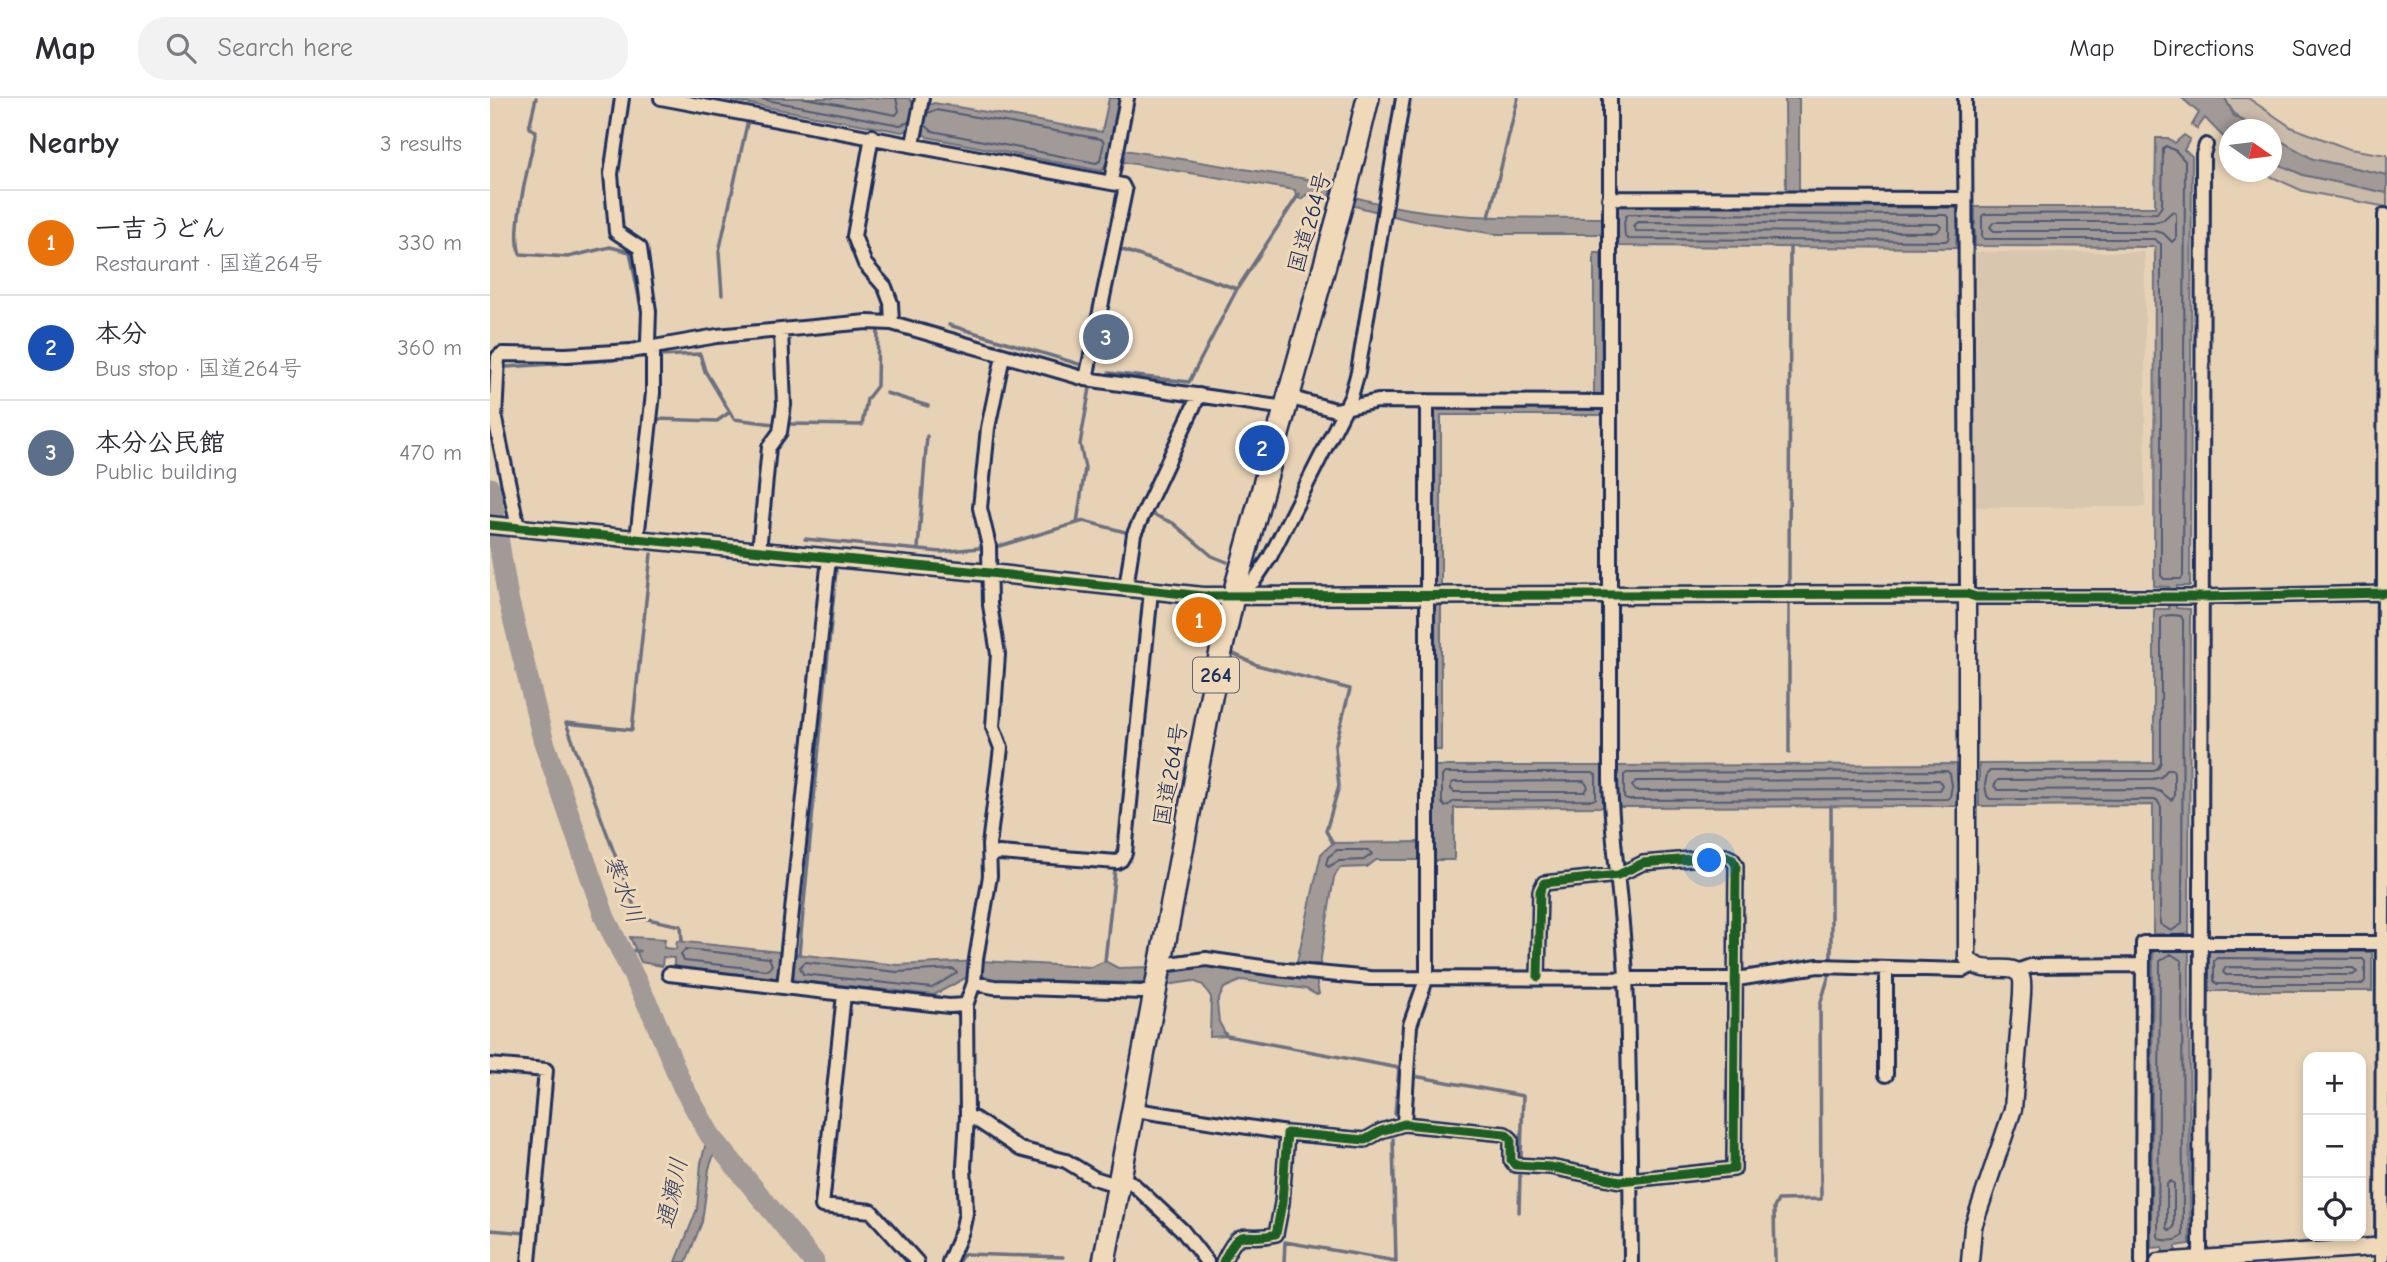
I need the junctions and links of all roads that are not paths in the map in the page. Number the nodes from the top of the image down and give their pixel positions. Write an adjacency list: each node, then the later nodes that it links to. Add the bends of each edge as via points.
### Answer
1 (622, 98): 18 (street, via 611,174 615,232 640,248)
2 (661, 98): 9 (street)
3 (1127, 98): 12 (street)
4 (1368, 98): 24 (highway, 国道264号 / 264)
5 (1403, 98): 25 (street, via 1358,372)
6 (1610, 98): 13 (street)
7 (1965, 98): 14 (street)
8 (922, 99): 10 (street)
9 (872, 136): 10 (street); 16 (street, via 854,236 865,264 886,287)
10 (914, 139): 12 (street)
11 (2206, 145): 39 (street)
12 (1111, 181): 20 (street, via 1122,184 1125,191)
13 (1609, 198): 14 (street); 23 (street)
14 (1965, 199): 36 (street)
15 (2385, 215): 34 (street)
16 (892, 323): 17 (street); 19 (street)
17 (781, 331): 18 (street); 29 (street, via 784,405 780,432 769,447)
18 (650, 347): 27 (street, via 566,355 502,354 498,358 495,419); 28 (street, via 653,393)
19 (1003, 356): 20 (street); 31 (street, via 988,428 980,508)
20 (1086, 379): 21 (street)
21 (1199, 395): 24 (street); 32 (street, via 1135,534)
22 (1427, 401): 23 (street); 25 (street, via 1377,401); 37 (street)
23 (1609, 401): 35 (street)
24 (1286, 402): 25 (street, via 1335,410); 38 (highway, 国道264号 / 264)
25 (1346, 407): 38 (street, via 1270,557 1254,582)
26 (490, 525): 27 (street)
27 (518, 528): 28 (street)
28 (637, 539): 29 (street)
29 (759, 551): 30 (street)
30 (829, 558): 31 (street); 55 (street)
31 (990, 573): 32 (street); 40 (street, via 998,654 993,727 1001,748)
32 (1126, 588): 33 (street)
33 (1151, 591): 38 (street); 40 (street, via 1121,860)
34 (2385, 593): 39 (street); 43 (street)
35 (1609, 594): 36 (street); 37 (street); 41 (street, via 1610,786)
36 (1968, 594): 39 (street); 45 (street, via 1967,957)
37 (1426, 595): 38 (street); 50 (street)
38 (1233, 597): 44 (highway, 国道264号 / 264)
39 (2201, 597): 42 (street)
40 (991, 855): 54 (street)
41 (1618, 875): 51 (street, via 1544,883); 52 (street); 53 (street, via 1643,863 1732,859)
42 (2201, 943): 43 (street); 46 (street, via 2143,943); 69 (street)
43 (2385, 943): 67 (street)
44 (1162, 964): 50 (street, via 1206,959 1370,978); 56 (highway, 国道264号 / 264)
45 (1972, 965): 47 (street, via 1963,970); 48 (street)
46 (2141, 965): 48 (street, via 2031,966); 78 (street)
47 (1886, 968): 53 (street, via 1818,966); 60 (street)
48 (2017, 971): 77 (street, via 2022,994 2013,1109 1973,1227)
49 (669, 974): 55 (street)
50 (1427, 977): 51 (street); 63 (street, via 1410,1025)
51 (1538, 977): 52 (street)
52 (1626, 978): 53 (street); 66 (street)
53 (1737, 979): 66 (street, via 1734,1169)
54 (975, 981): 56 (street, via 994,987 1142,992); 58 (street)
55 (784, 987): 57 (street)
56 (1158, 987): 61 (highway, 国道264号 / 264)
57 (844, 994): 58 (street); 71 (street, via 822,1206 872,1211)
58 (966, 1005): 62 (street)
59 (490, 1065): 70 (street, via 546,1070)
60 (1886, 1075)
61 (1135, 1110): 64 (street); 65 (highway, 国道264号 / 264)
62 (967, 1115): 65 (street, via 1020,1149 1066,1161 1110,1183); 72 (street, via 966,1213)
63 (1404, 1124): 64 (street, via 1365,1140); 66 (street, via 1505,1134 1511,1139 1515,1165)
64 (1287, 1133): 75 (street, via 1276,1234 1239,1237)
65 (1122, 1179): 73 (highway, 国道264号 / 264); 74 (street, via 1155,1203)
66 (1630, 1180): 76 (street)
67 (2384, 1251): 69 (street)
68 (2178, 1261): 69 (street); 79 (street)
69 (2200, 1261)
70 (529, 1262)
71 (917, 1262)
72 (949, 1262)
73 (1104, 1262)
74 (1207, 1262)
75 (1223, 1262)
76 (1630, 1262)
77 (1970, 1262)
78 (2142, 1262)
79 (2160, 1262)

